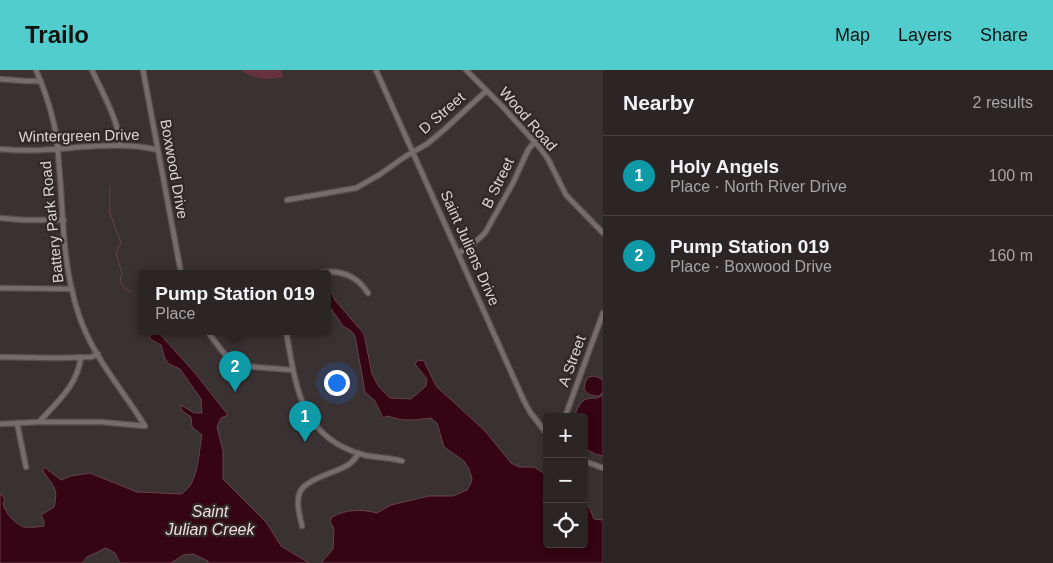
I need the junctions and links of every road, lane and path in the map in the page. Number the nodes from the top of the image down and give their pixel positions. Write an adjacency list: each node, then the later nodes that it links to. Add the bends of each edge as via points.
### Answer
1 (36, 70): 7 (street, Battery Park Road)
2 (92, 70): 10 (street, via 116,124)
3 (143, 70): 13 (street, Boxwood Drive)
4 (376, 70): 14 (street, Saint Juliens Drive)
5 (466, 70): 8 (street, Wood Road)
6 (0, 78): 7 (street)
7 (41, 82): 12 (street, Battery Park Road, via 54,121)
8 (486, 91): 9 (street, Wood Road); 14 (street, D Street, via 427,144)
9 (535, 141): 18 (street, Wood Road, via 566,195); 19 (street, B Street, via 485,234)
10 (120, 145): 12 (street, Wintergreen Drive); 13 (street, Wintergreen Drive)
11 (0, 149): 12 (street, Wintergreen Drive)
12 (58, 150): 17 (street, Battery Park Road)
13 (158, 150): 20 (street, Boxwood Drive)
14 (413, 152): 15 (street, D Street, via 356,188); 19 (street, Saint Juliens Drive)
15 (287, 200)
16 (0, 218): 17 (street)
17 (64, 220): 23 (street, Battery Park Road)
18 (603, 233)
19 (459, 253): 36 (street, Saint Juliens Drive, via 524,400)
20 (180, 270)
21 (331, 272): 24 (street, via 357,280)
22 (0, 288): 23 (street)
23 (72, 289): 28 (street, Battery Park Road, via 86,332)
24 (368, 293)
25 (603, 313): 32 (street, A Street)
26 (210, 335): 31 (street, via 236,365)
27 (287, 335): 31 (street)
28 (98, 354): 30 (street); 33 (street, Battery Park Road, via 145,426)
29 (0, 357): 30 (street)
30 (82, 357): 33 (street, via 75,381)
31 (293, 370): 37 (street, via 308,416 328,438)
32 (566, 413)
33 (40, 422): 34 (street)
34 (17, 423): 35 (street); 40 (street)
35 (0, 424)
36 (543, 429)
37 (359, 453): 38 (street); 42 (street, via 348,465 310,482 302,489 297,506)
38 (402, 461)
39 (588, 462): 41 (street)
40 (26, 467)
41 (603, 468)
42 (302, 526)

